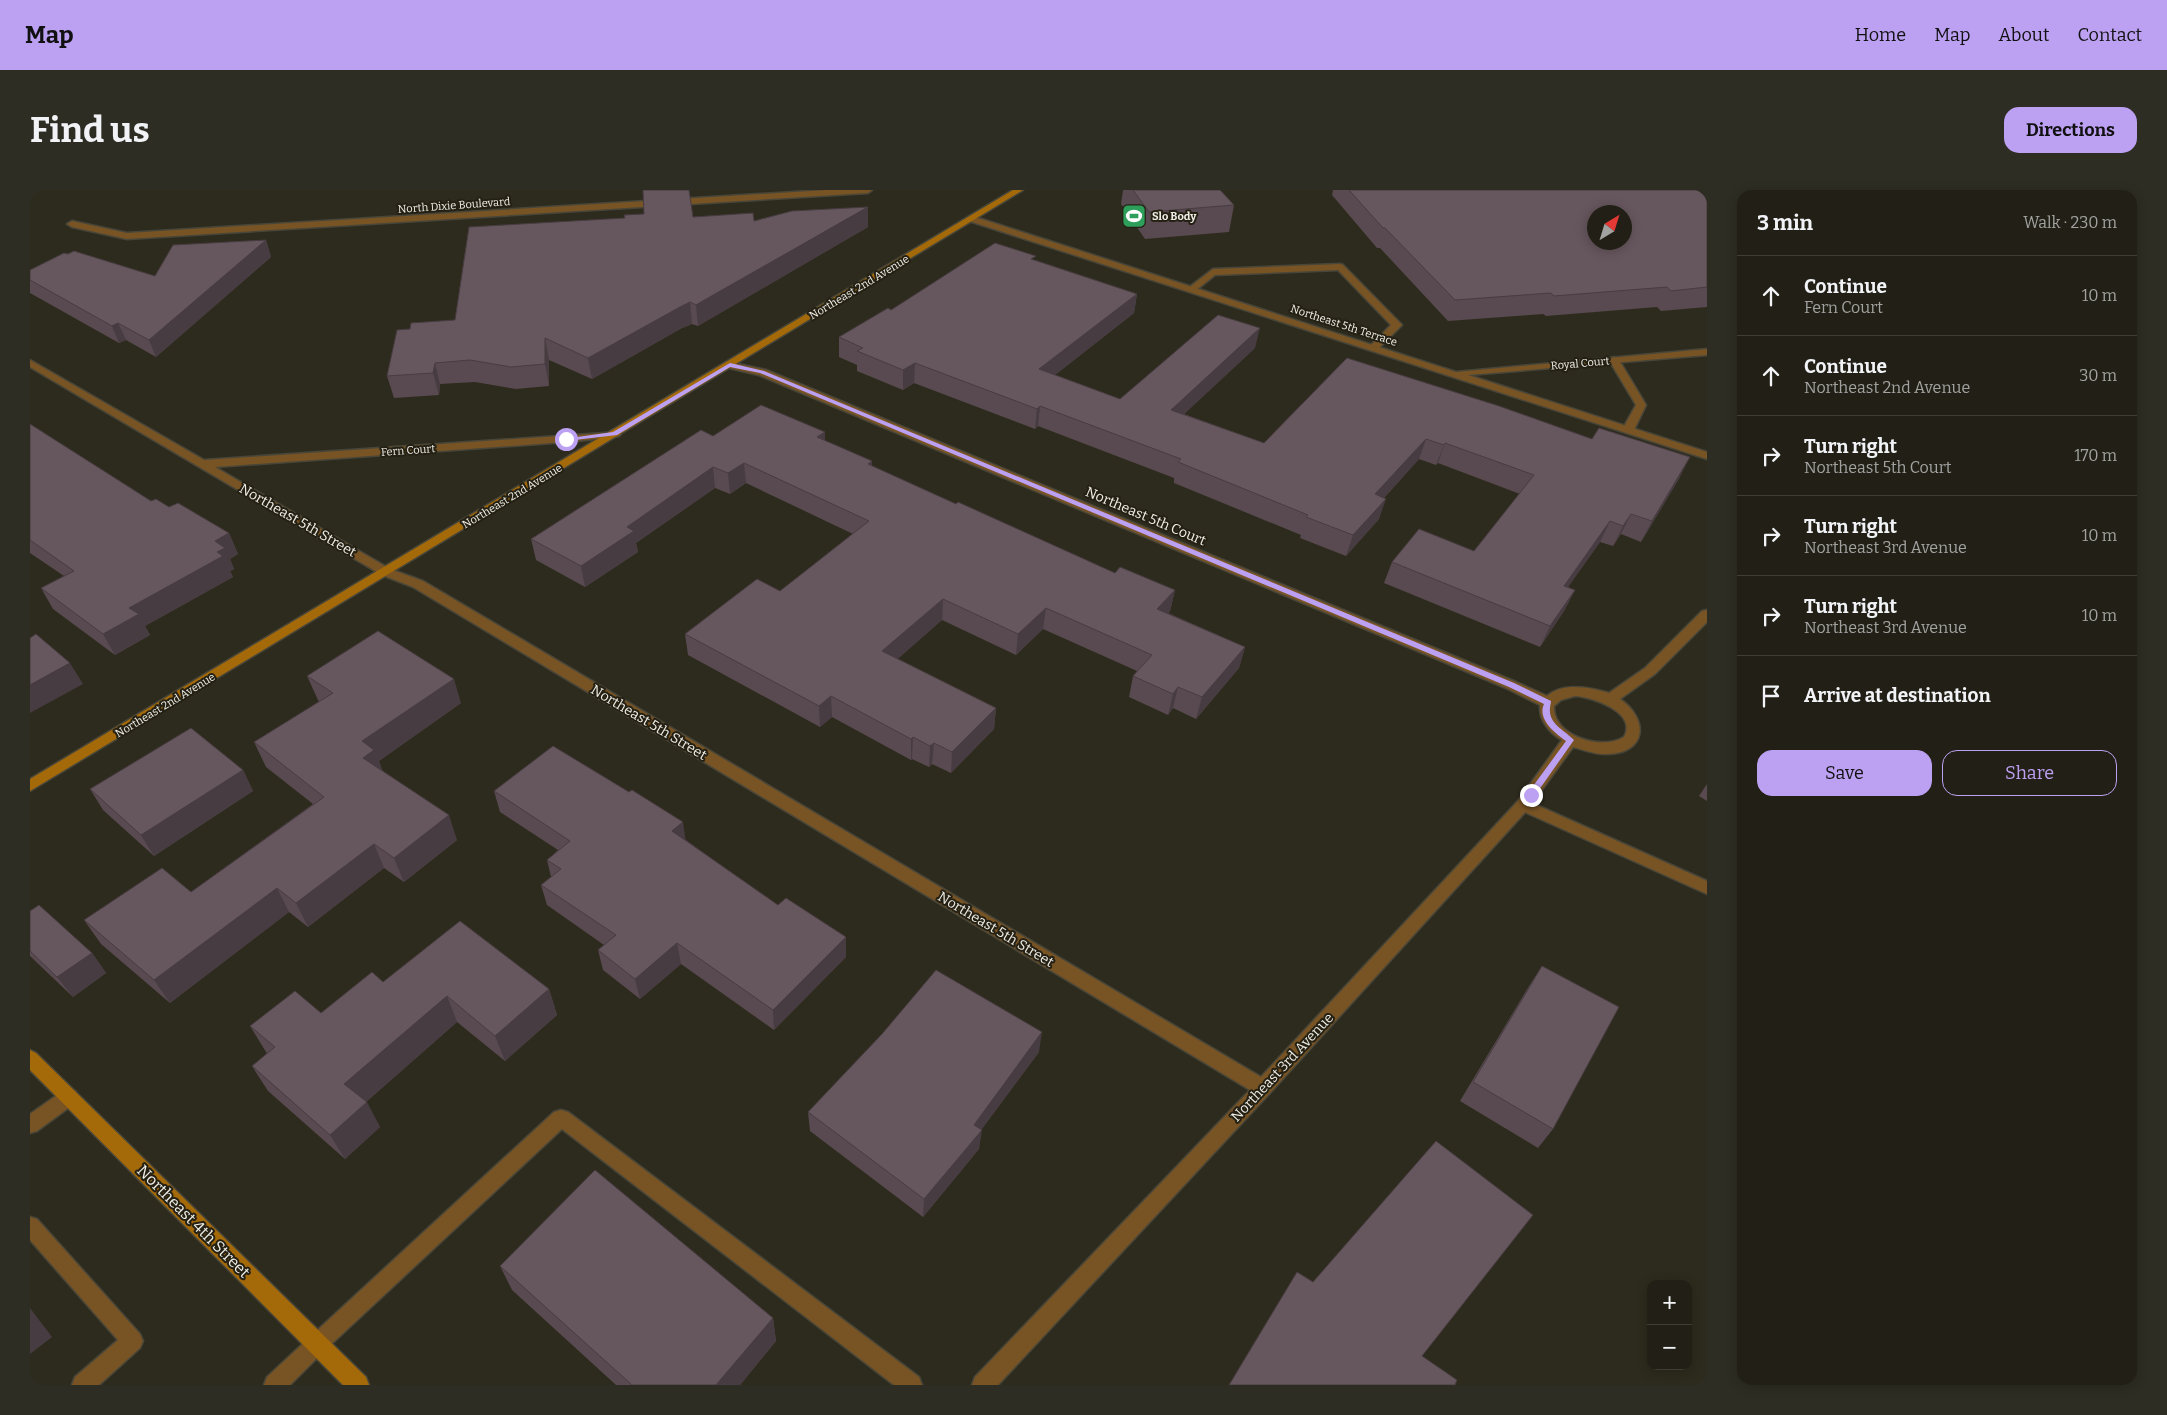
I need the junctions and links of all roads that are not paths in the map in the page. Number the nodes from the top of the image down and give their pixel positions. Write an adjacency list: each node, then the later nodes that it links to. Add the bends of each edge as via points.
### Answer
1 (868, 190): 4 (street, North Dixie Boulevard, via 127,236)
2 (1019, 190): 3 (street, Northeast 2nd Avenue)
3 (972, 218): 5 (street, Northeast 5th Terrace); 10 (street, Northeast 2nd Avenue)
4 (72, 224)
5 (1192, 289): 6 (street, Northeast 5th Terrace); 6 (street, via 1213,272 1340,267 1397,325)
6 (1373, 348): 11 (street, Northeast 5th Terrace)
7 (1707, 352): 8 (street, Royal Court)
8 (1614, 360): 11 (street, Royal Court); 12 (street, via 1641,405)
9 (30, 363): 15 (street, Northeast 5th Street)
10 (730, 365): 13 (street, Northeast 2nd Avenue); 19 (street, Northeast 5th Court, via 771,376)
11 (1454, 374): 12 (street, Northeast 5th Terrace)
12 (1628, 430): 14 (street, Northeast 5th Terrace)
13 (615, 434): 15 (street, Fern Court); 16 (street, Northeast 2nd Avenue)
14 (1707, 456)
15 (201, 464): 16 (street, Northeast 5th Street)
16 (386, 572): 21 (street, Northeast 2nd Avenue); 25 (street, Northeast 5th Street, via 418,584)
17 (1707, 614): 18 (street, via 1650,671)
18 (1609, 700): 19 (street, via 1575,691 1560,693); 20 (street, via 1632,720 1634,731 1631,741 1605,749)
19 (1548, 703): 20 (street, via 1548,719)
20 (1570, 740): 22 (street, Northeast 3rd Avenue)
21 (30, 786)
22 (1523, 805): 23 (street); 25 (street, Northeast 3rd Avenue)
23 (1707, 888)
24 (30, 1058): 26 (street, Northeast 4th Street)
25 (1263, 1088): 34 (street, Northeast 3rd Avenue)
26 (69, 1097): 27 (street); 29 (street, Northeast 4th Street)
27 (30, 1125)
28 (30, 1226): 30 (street, via 133,1341)
29 (317, 1344): 31 (street); 32 (street, Northeast 4th Street); 33 (street, via 561,1118)
30 (84, 1385)
31 (274, 1385)
32 (358, 1385)
33 (911, 1385)
34 (983, 1385)

